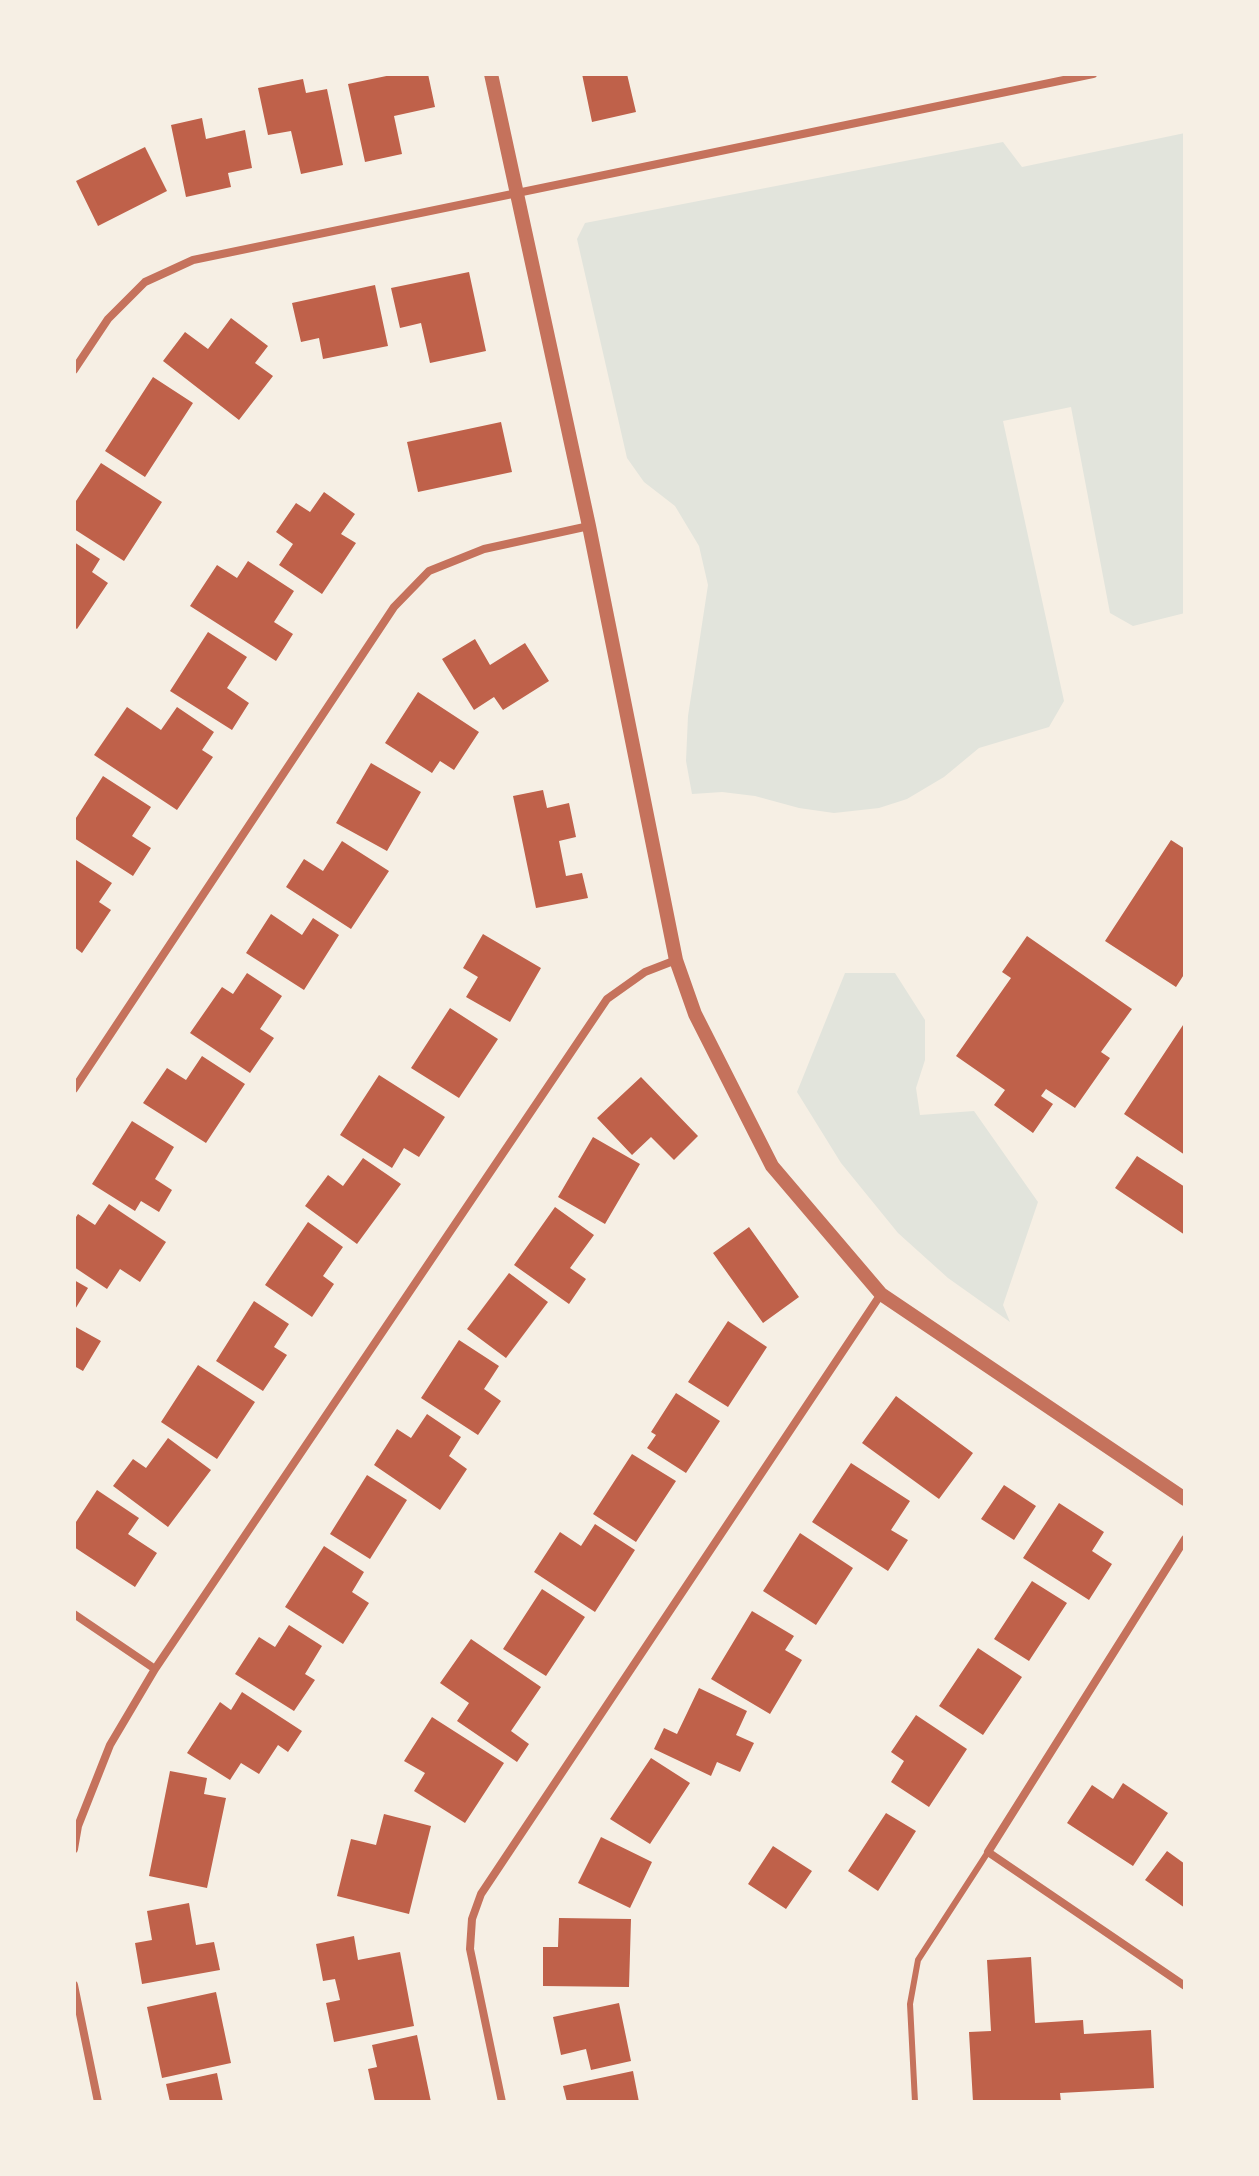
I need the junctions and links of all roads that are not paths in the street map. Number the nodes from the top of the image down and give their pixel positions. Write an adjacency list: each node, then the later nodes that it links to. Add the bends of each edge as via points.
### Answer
1 (491, 74): 3 (street)
2 (1093, 74): 3 (street)
3 (516, 192): 4 (street, via 193,260 145,282 108,319); 5 (street)
4 (74, 370)
5 (589, 526): 6 (street); 7 (street, via 484,549 429,571 394,607)
6 (676, 960): 8 (street, via 695,1014 772,1166); 12 (street, via 645,972 607,999)
7 (74, 1089)
8 (881, 1294): 9 (street); 18 (street, via 481,1894 470,1949)
9 (1185, 1499)
10 (1185, 1539): 14 (street)
11 (74, 1614): 12 (street)
12 (155, 1669): 13 (street, via 110,1745)
13 (74, 1849)
14 (988, 1852): 16 (street); 19 (lane, via 918,1960 910,2004)
15 (74, 1985): 17 (street)
16 (1185, 1986)
17 (98, 2102)
18 (502, 2102)
19 (915, 2102)

